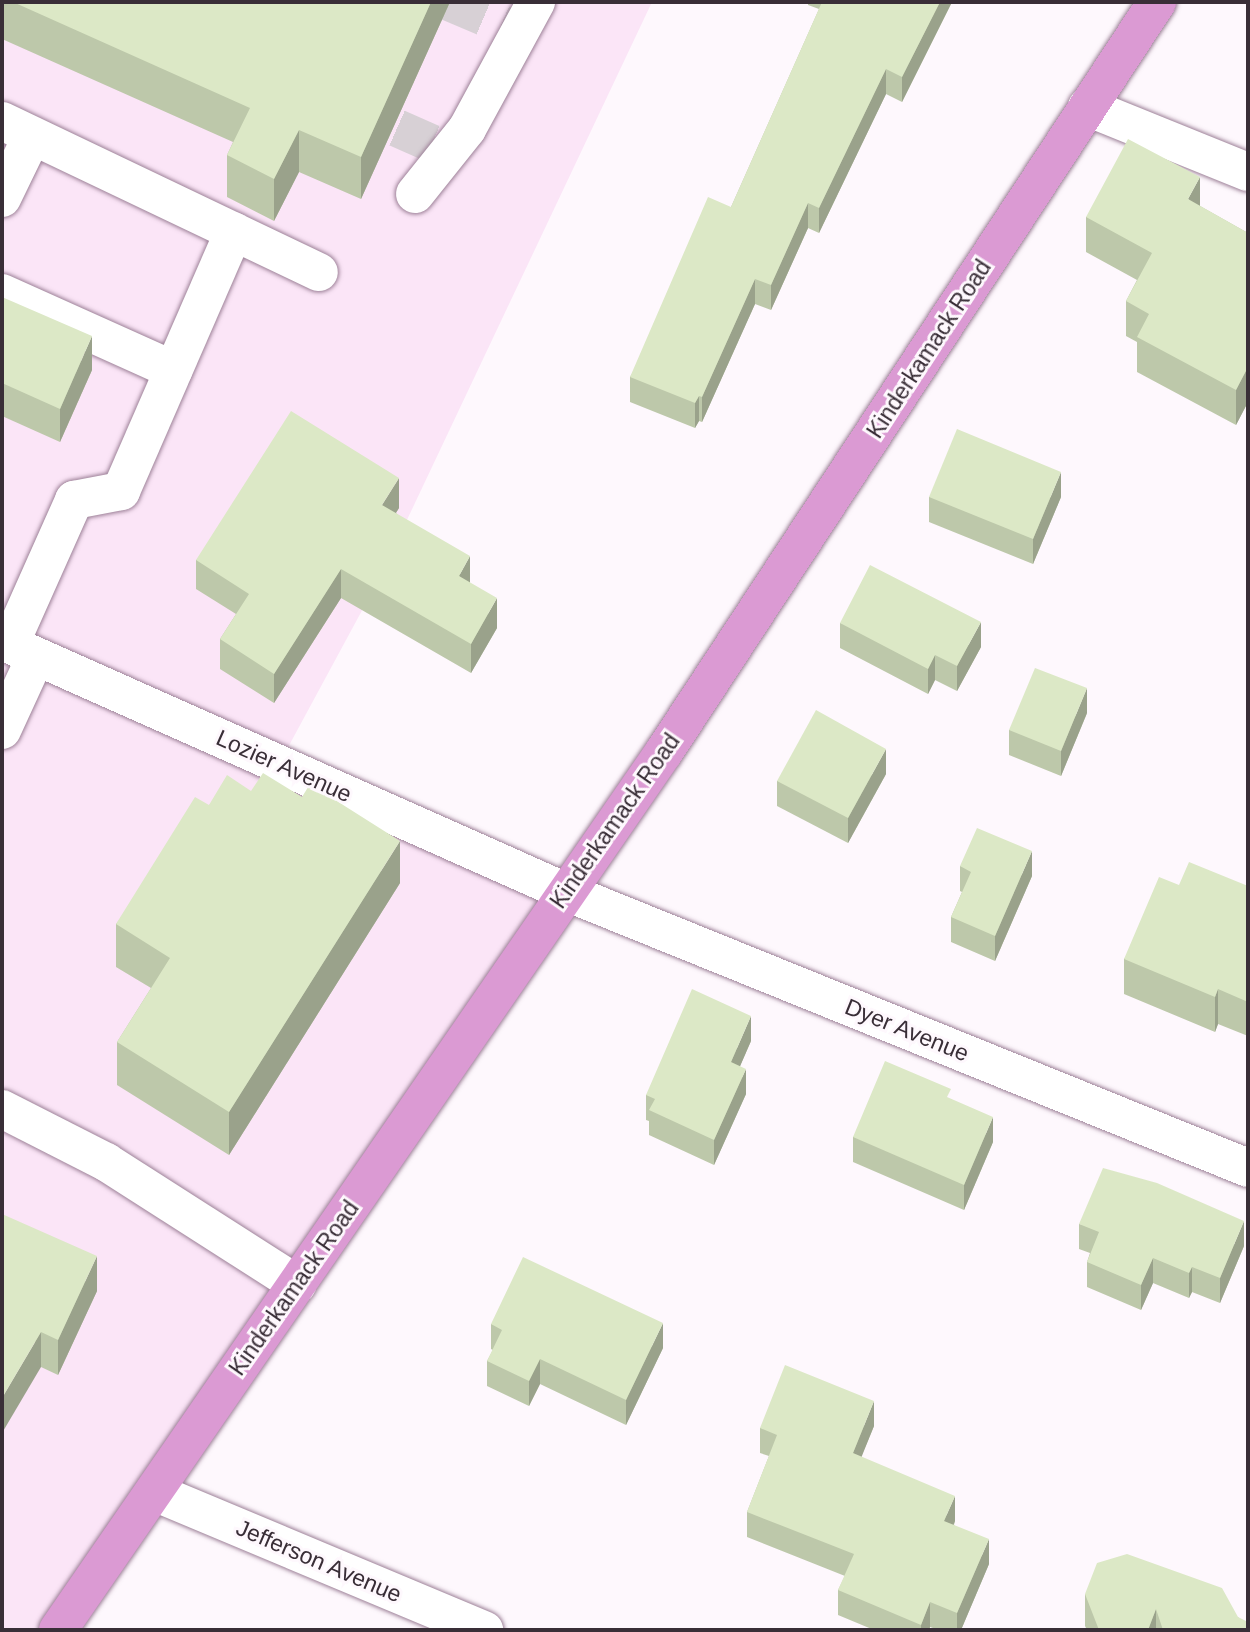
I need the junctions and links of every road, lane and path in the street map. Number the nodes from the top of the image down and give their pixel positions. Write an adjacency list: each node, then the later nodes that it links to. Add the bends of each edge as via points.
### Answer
1 (536, 2): 6 (street, via 467,129)
2 (1157, 2): 3 (main road, Kinderkamack Road)
3 (1087, 107): 5 (street); 14 (main road, Kinderkamack Road)
4 (17, 128): 7 (street); 8 (street)
5 (1248, 172)
6 (415, 194)
7 (2, 198)
8 (234, 231): 9 (street); 11 (street)
9 (319, 272)
10 (2, 293): 11 (street)
11 (173, 370): 12 (street, via 121,491 74,500)
12 (16, 647): 13 (street); 14 (street, Lozier Avenue)
13 (2, 730)
14 (566, 892): 16 (street, Dyer Avenue); 17 (main road, Kinderkamack Road)
15 (2, 1109): 17 (street, via 106,1162)
16 (1248, 1168)
17 (297, 1284): 18 (main road, Kinderkamack Road)
18 (154, 1492): 19 (main road, Kinderkamack Road); 20 (street, Jefferson Avenue)
19 (58, 1630)
20 (484, 1630)

